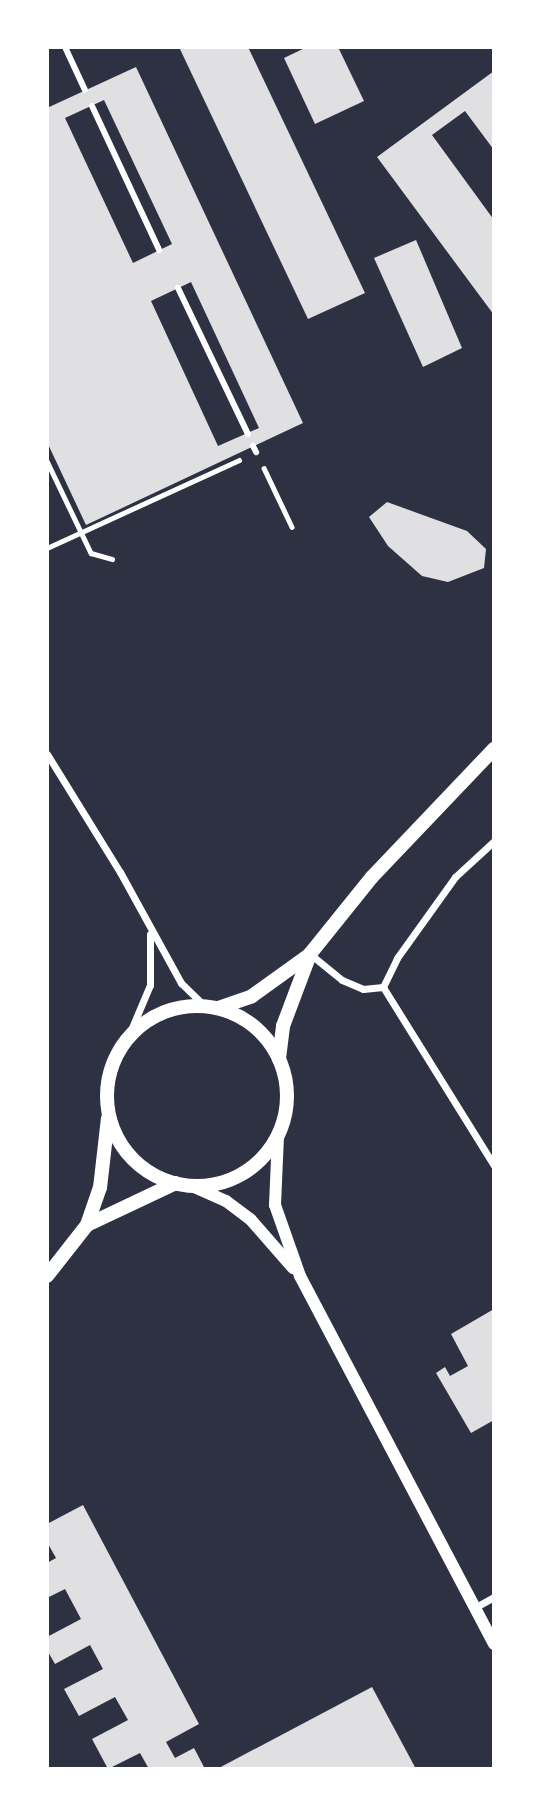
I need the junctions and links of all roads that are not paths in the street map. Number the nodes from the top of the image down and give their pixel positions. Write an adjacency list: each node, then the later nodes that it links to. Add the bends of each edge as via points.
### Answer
1 (65, 47): 2 (street)
2 (85, 90)
3 (92, 106): 4 (street)
4 (159, 250)
5 (178, 288): 6 (street)
6 (248, 433)
7 (494, 749): 11 (main road, via 372,877)
8 (47, 754): 10 (street)
9 (494, 841): 12 (street, via 456,877 397,958)
10 (149, 926): 13 (street, via 181,983); 14 (street, via 154,953 150,985)
11 (310, 954): 12 (street, via 342,980 363,989); 13 (main road, via 252,996); 15 (main road, via 282,1026)
12 (383, 987): 18 (street)
13 (211, 1007): 14 (main road, via 163,1012); 15 (main road, via 257,1027)
14 (128, 1037): 16 (main road, via 108,1080)
15 (279, 1061): 17 (main road, via 287,1084)
16 (108, 1117): 19 (main road, via 138,1164); 21 (main road, via 100,1188)
17 (278, 1136): 20 (main road, via 259,1163 238,1175); 23 (street, via 275,1205)
18 (494, 1165)
19 (176, 1183): 20 (main road); 21 (main road)
20 (192, 1186): 23 (street, via 226,1200 251,1220)
21 (87, 1225): 22 (main road)
22 (47, 1276)
23 (300, 1276): 25 (street)
24 (494, 1597): 25 (street)
25 (474, 1608): 26 (street)
26 (494, 1644)

